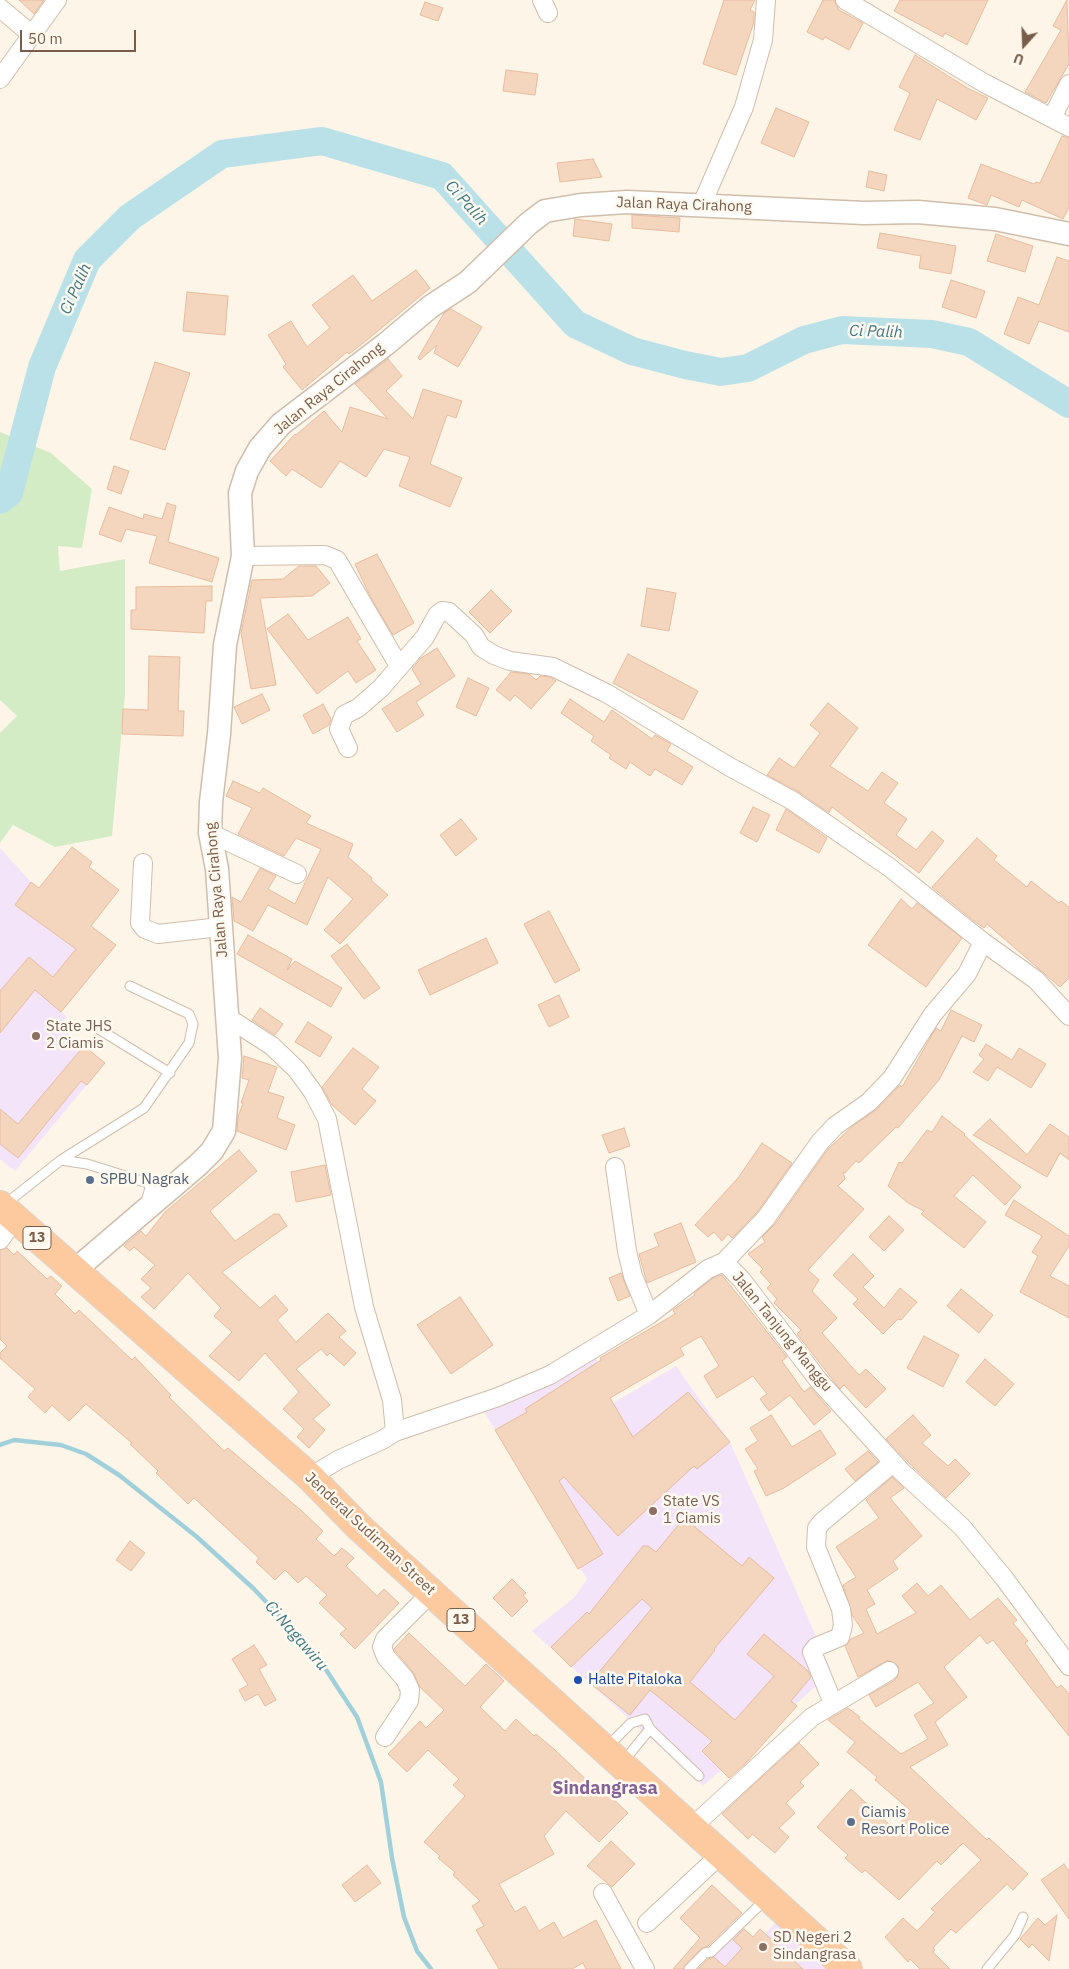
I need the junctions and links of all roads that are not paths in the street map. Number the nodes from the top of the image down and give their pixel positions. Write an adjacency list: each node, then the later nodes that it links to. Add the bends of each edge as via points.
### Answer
1 (57, 0): 5 (street)
2 (766, 0): 10 (street, via 763,40 744,107)
3 (845, 0): 8 (street, via 984,83)
4 (0, 8): 5 (street)
5 (31, 34): 6 (street)
6 (0, 79)
7 (1069, 84): 8 (street)
8 (1052, 118): 9 (street)
9 (1069, 127)
10 (702, 204): 11 (street, Jalan Raya Cirahong, via 864,213 956,214); 12 (street, Jalan Raya Cirahong, via 627,202 582,205 545,212 528,224 468,282 430,306 281,424 260,448 240,493)
11 (1069, 234)
12 (243, 556): 13 (street, via 325,555 337,560); 15 (street, Jalan Raya Cirahong, via 225,644)
13 (399, 666): 14 (street, via 381,688 358,708 344,715 339,729); 19 (street, via 424,637 437,615 442,611 449,612 474,634 481,647 494,655 510,661 554,667 793,801 889,866)
14 (348, 748)
15 (210, 833): 17 (street); 18 (street, Jalan Raya Cirahong, via 217,869)
16 (143, 863): 18 (street, via 140,923 144,929 158,934)
17 (297, 874)
18 (220, 928): 22 (street, Jalan Raya Cirahong)
19 (983, 942): 21 (street, via 1036,980); 28 (street, via 967,974 933,1014 892,1078 869,1102 841,1121 820,1142 766,1218)
20 (130, 986): 24 (lane, via 189,1014 193,1024 189,1043)
21 (1069, 1016)
22 (227, 1017): 29 (street, Jalan Raya Cirahong, via 230,1058 224,1131 212,1151); 31 (street, via 272,1046 297,1070 327,1119 364,1308 392,1400)
23 (97, 1028): 24 (lane)
24 (170, 1072): 25 (lane, via 144,1108)
25 (61, 1160): 27 (lane); 29 (lane, via 87,1164 151,1184 149,1196 135,1218 105,1234)
26 (615, 1167): 30 (street, via 627,1251)
27 (4, 1218): 29 (highway, Jenderal Sudirman Street / 13)
28 (724, 1262): 30 (street, Jalan Tanjung Manggu, via 708,1269); 32 (street, Jalan Tanjung Manggu, via 747,1286 819,1381)
29 (72, 1267): 33 (highway, Jenderal Sudirman Street / 13)
30 (649, 1315): 31 (street, Jalan Tanjung Manggu, via 550,1374 498,1397)
31 (395, 1432): 33 (street, Jalan Tanjung Manggu)
32 (893, 1463): 35 (street, Jalan Tanjung Manggu, via 962,1527); 37 (street, via 817,1528 816,1547 841,1609 843,1625 840,1637 816,1647 812,1652)
33 (310, 1477): 34 (highway, Jenderal Sudirman Street / 13)
34 (432, 1592): 39 (street, via 385,1639 382,1647 410,1690 409,1701); 40 (highway, Jenderal Sudirman Street / 13)
35 (1069, 1666)
36 (889, 1671): 37 (street)
37 (834, 1703): 42 (street, via 812,1717)
38 (650, 1729): 40 (lane); 40 (lane, via 645,1719 620,1731); 41 (lane)
39 (385, 1737)
40 (613, 1756): 42 (highway, Jenderal Sudirman Street / 13)
41 (700, 1776)
42 (691, 1828): 43 (highway, Jenderal Sudirman Street / 13)
43 (720, 1855): 45 (highway, Jenderal Sudirman Street / 13); 47 (street)
44 (603, 1893): 48 (street)
45 (767, 1898): 49 (lane); 50 (highway, Jenderal Sudirman Street / 13)
46 (1023, 1917): 51 (lane, via 1015,1935)
47 (647, 1923)
48 (645, 1969)
49 (689, 1969)
50 (848, 1969)
51 (988, 1969)

